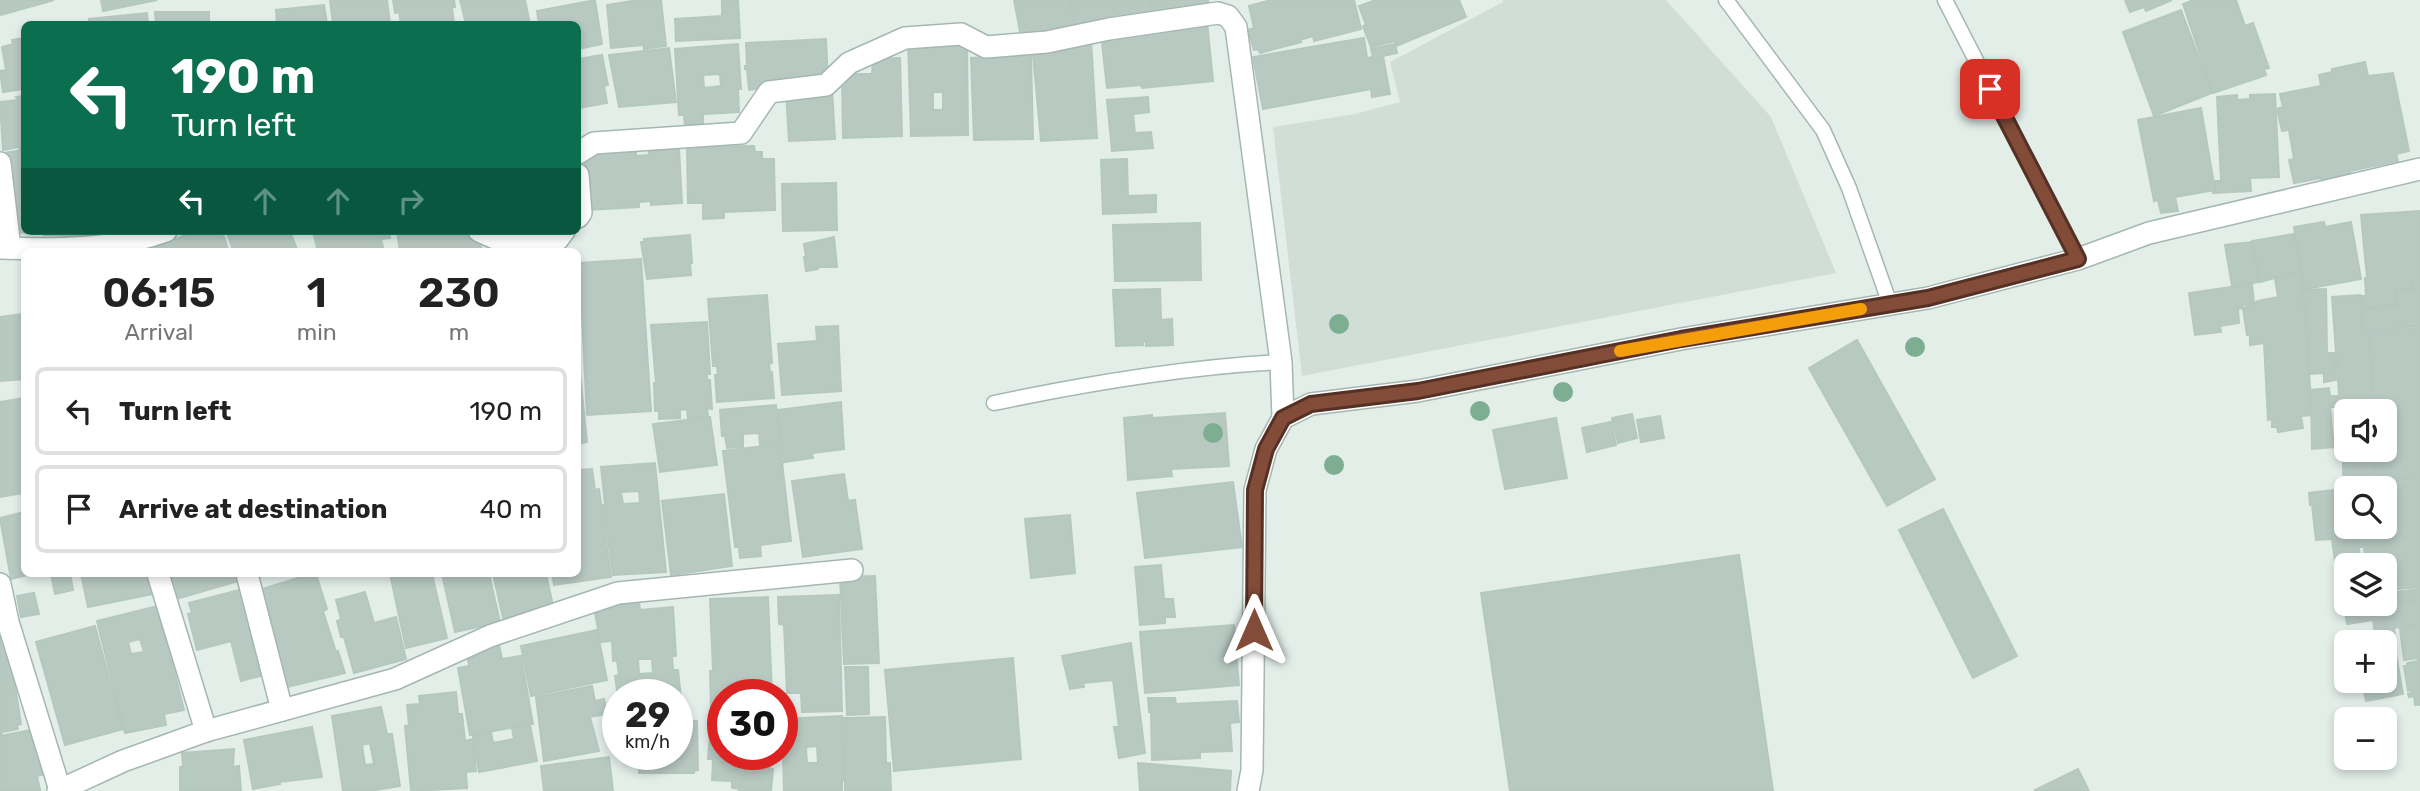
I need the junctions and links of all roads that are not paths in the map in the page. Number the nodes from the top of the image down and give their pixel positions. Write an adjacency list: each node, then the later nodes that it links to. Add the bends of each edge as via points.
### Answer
1 (1945, 0): 12 (lane)
2 (1731, 2): 13 (lane, via 1823,130)
3 (581, 151): 14 (street, via 594,143 741,132 769,93 826,85 849,63 905,38 961,34 986,47 1047,42 1218,13 1236,27)
4 (0, 163): 10 (street)
5 (2420, 169): 12 (street, via 2149,233)
6 (161, 235): 9 (street)
7 (488, 235): 8 (street, via 506,243 558,239)
8 (561, 235)
9 (147, 246): 11 (street)
10 (5, 248)
11 (108, 248)
12 (2078, 259): 13 (street)
13 (1890, 304): 16 (street, via 1418,391 1311,404)
14 (1281, 362): 15 (lane, via 1100,381); 16 (street)
15 (993, 403)
16 (1283, 418): 24 (street, via 1266,449 1255,490 1252,770)
17 (852, 570): 21 (street, via 618,593 490,636 395,679)
18 (159, 577): 22 (street)
19 (248, 577): 21 (street)
20 (0, 584): 23 (street)
21 (282, 710): 22 (street)
22 (206, 731): 23 (street, via 123,761)
23 (59, 791)
24 (1248, 791)

